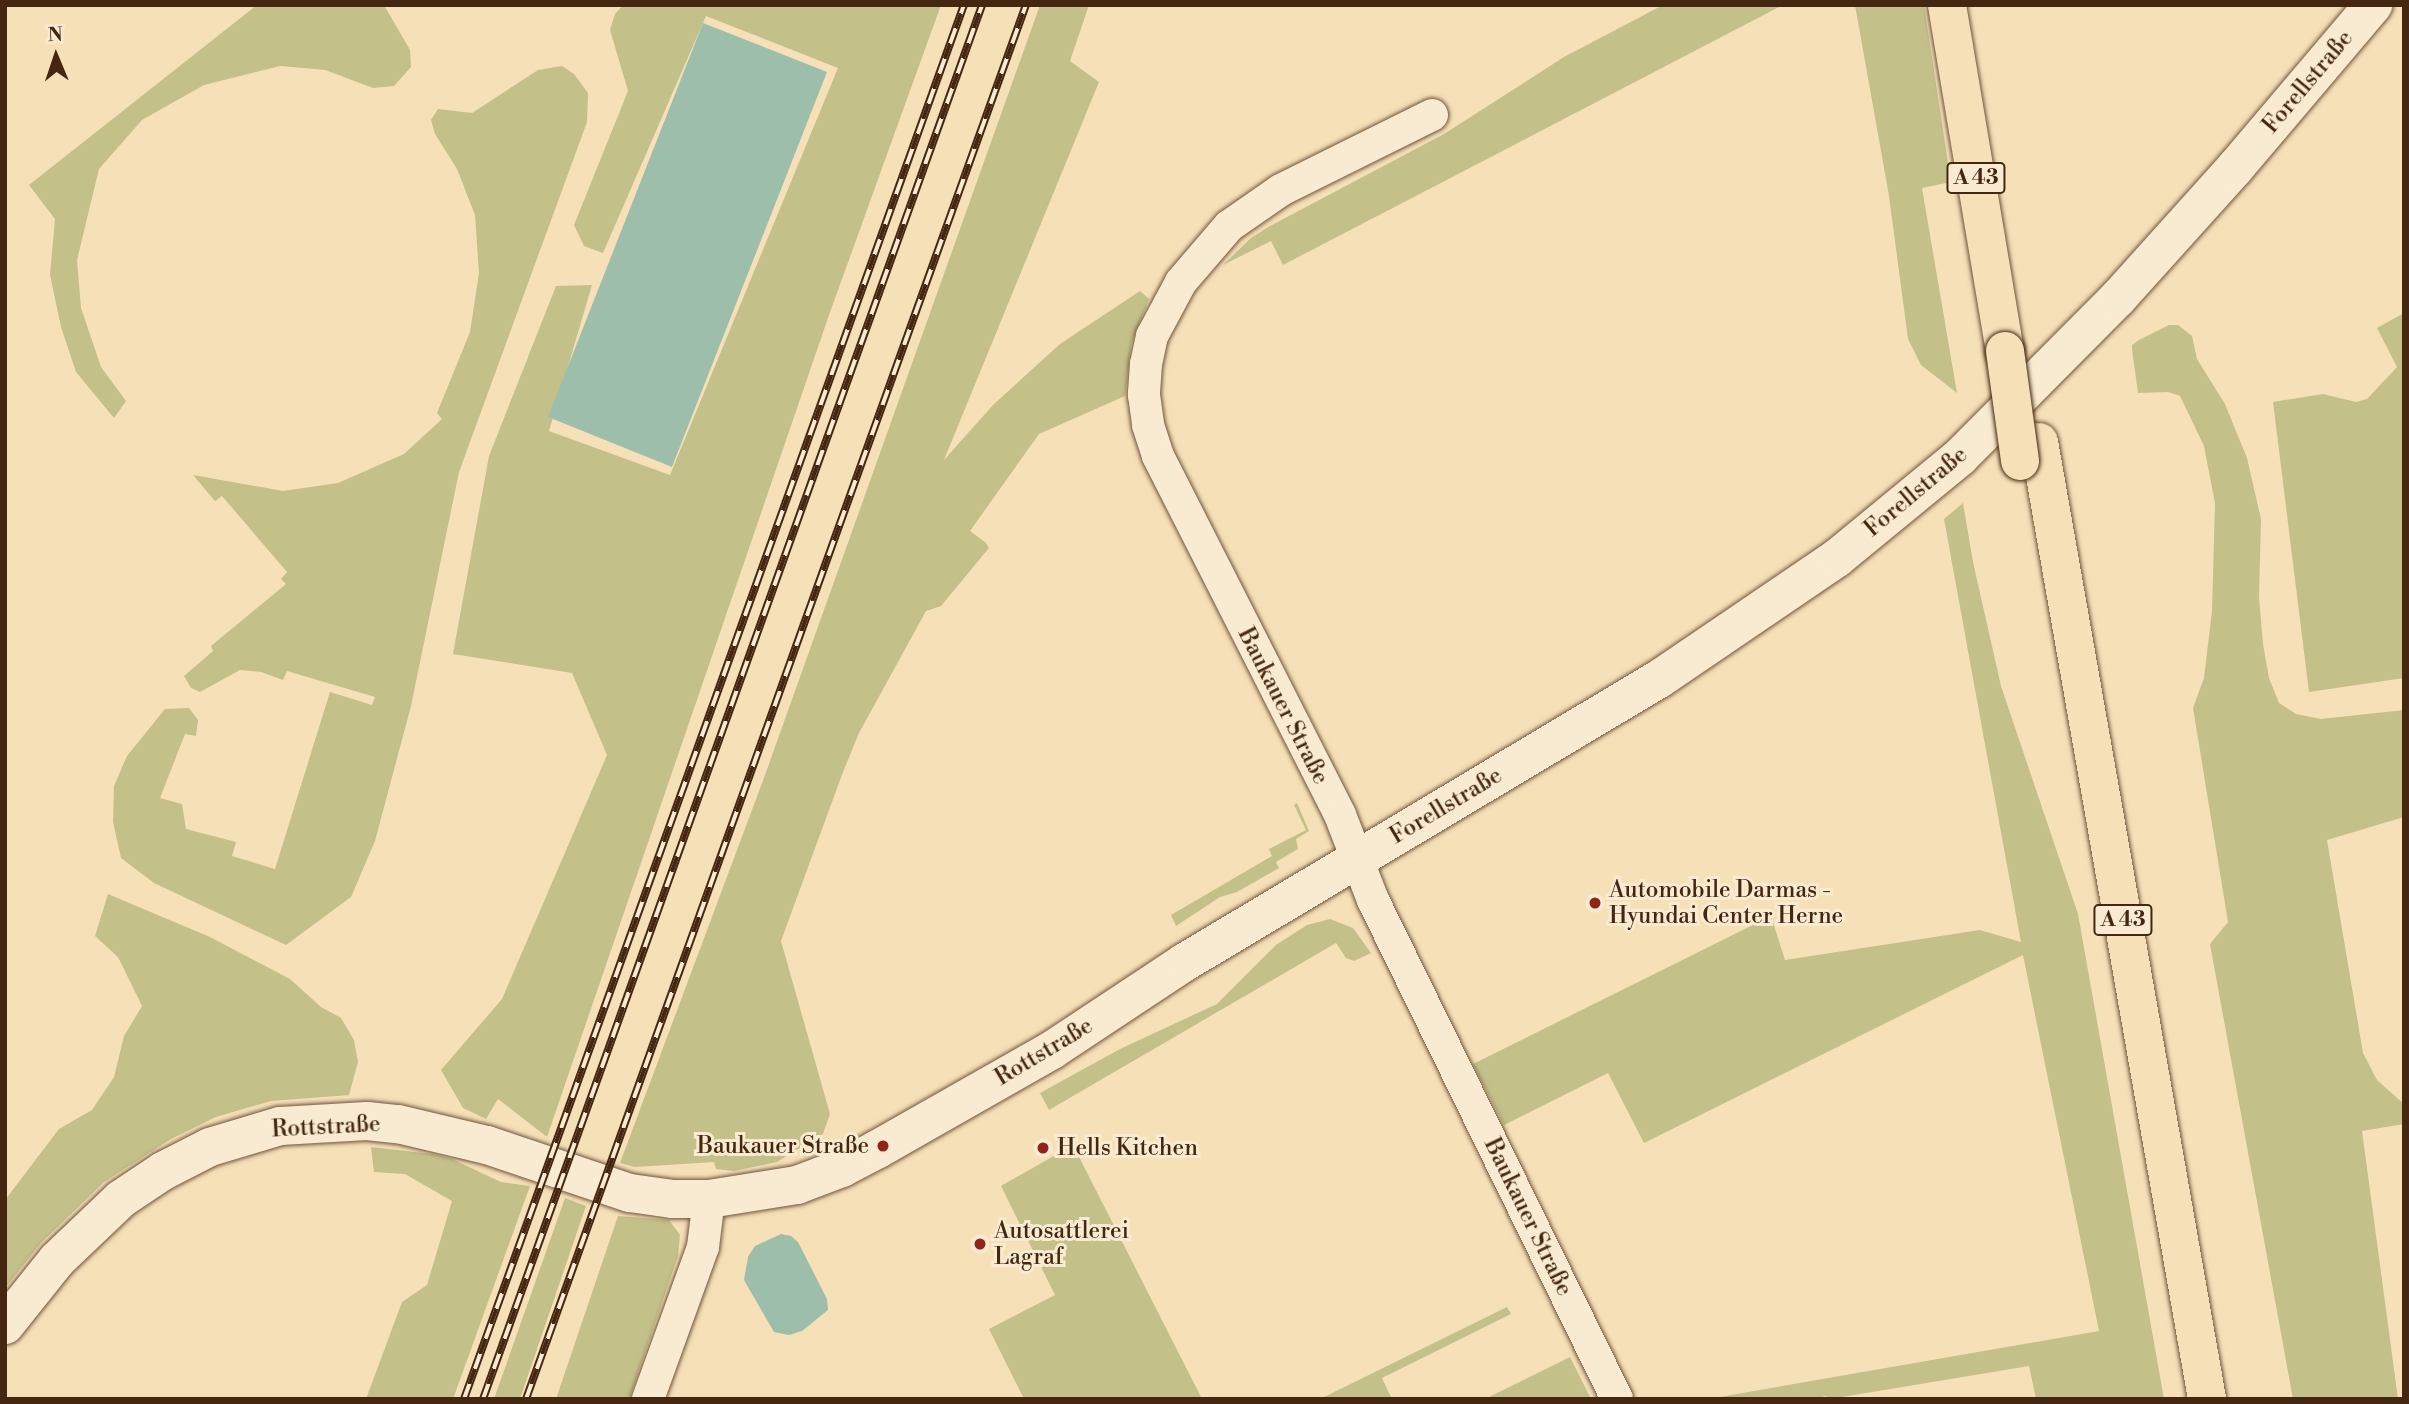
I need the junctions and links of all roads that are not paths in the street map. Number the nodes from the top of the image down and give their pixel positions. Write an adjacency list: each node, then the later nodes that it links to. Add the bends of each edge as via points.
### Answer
1 (1947, 5): 5 (highway, A 43)
2 (1973, 5): 5 (highway, A 43)
3 (2373, 5): 7 (street, Forellstraße, via 2118,298 1933,481 1837,558 1721,639)
4 (1432, 115): 7 (street, Baukauer Straße, via 1281,190 1230,226 1165,307 1146,364 1144,395 1158,456)
5 (2014, 342): 6 (highway, A 43, bridge)
6 (2030, 452): 12 (highway, A 43); 13 (highway, A 43)
7 (1358, 858): 8 (street, Rottstraße, via 1185,962 1052,1050 866,1156 797,1185); 11 (street, Baukauer Straße, via 1373,901)
8 (709, 1199): 9 (street, Rottstraße, via 630,1193 486,1145 398,1124 367,1121 280,1126 210,1147 121,1199 57,1260); 10 (street, via 703,1247)
9 (5, 1325)
10 (648, 1399)
11 (1617, 1399)
12 (2181, 1399)
13 (2207, 1399)

